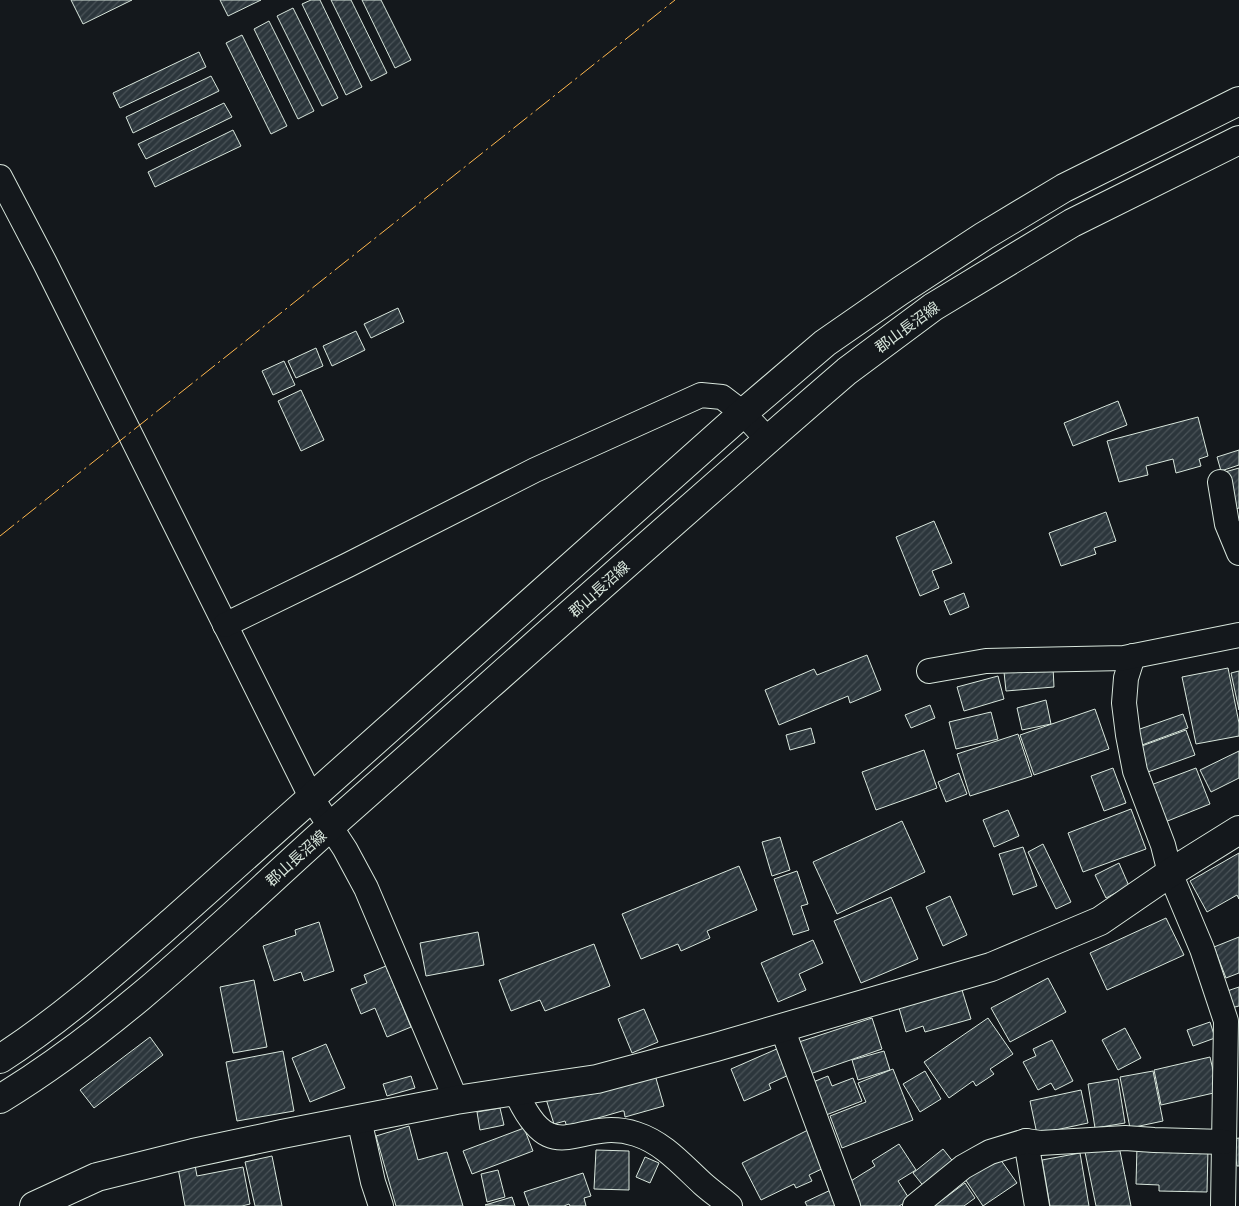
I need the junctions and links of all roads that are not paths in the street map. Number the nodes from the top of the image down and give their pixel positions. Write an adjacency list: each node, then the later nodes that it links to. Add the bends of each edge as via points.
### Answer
1 (1239, 101): 4 (main road, via 1064,188 984,236 825,343)
2 (1239, 140): 5 (main road, 郡山長沼線, via 1072,223 932,307 847,372)
3 (0, 177): 8 (street)
4 (743, 413): 5 (street); 8 (street, via 722,397 701,395 535,470); 12 (main road)
5 (768, 440): 13 (main road, 郡山長沼線)
6 (1220, 482): 7 (street, via 1227,524)
7 (1239, 553)
8 (225, 625): 12 (street)
9 (1239, 635): 10 (street)
10 (1133, 656): 11 (street, via 986,661); 15 (street, via 1126,678 1124,704 1128,736 1135,771)
11 (929, 671)
12 (311, 797): 13 (street); 17 (main road, via 95,988)
13 (330, 827): 19 (main road, 郡山長沼線, via 144,994 68,1054); 20 (street, via 366,888)
14 (1239, 830): 15 (main road)
15 (1170, 873): 16 (main road, via 1100,921 991,967); 23 (street, via 1202,949 1226,1021)
16 (782, 1028): 18 (main road, via 596,1079); 27 (street)
17 (0, 1059)
18 (515, 1090): 20 (main road); 26 (street, via 530,1120 543,1133 566,1138 613,1131 636,1134 673,1155)
19 (0, 1099)
20 (456, 1100): 21 (main road)
21 (359, 1119): 24 (main road, via 202,1151 97,1177); 25 (street)
22 (1026, 1142): 23 (street, via 1126,1138); 28 (street, via 990,1152 963,1167); 29 (street)
23 (1224, 1142): 30 (street)
24 (34, 1206)
25 (381, 1206)
26 (730, 1206)
27 (848, 1206)
28 (915, 1206)
29 (1037, 1206)
30 (1223, 1206)

